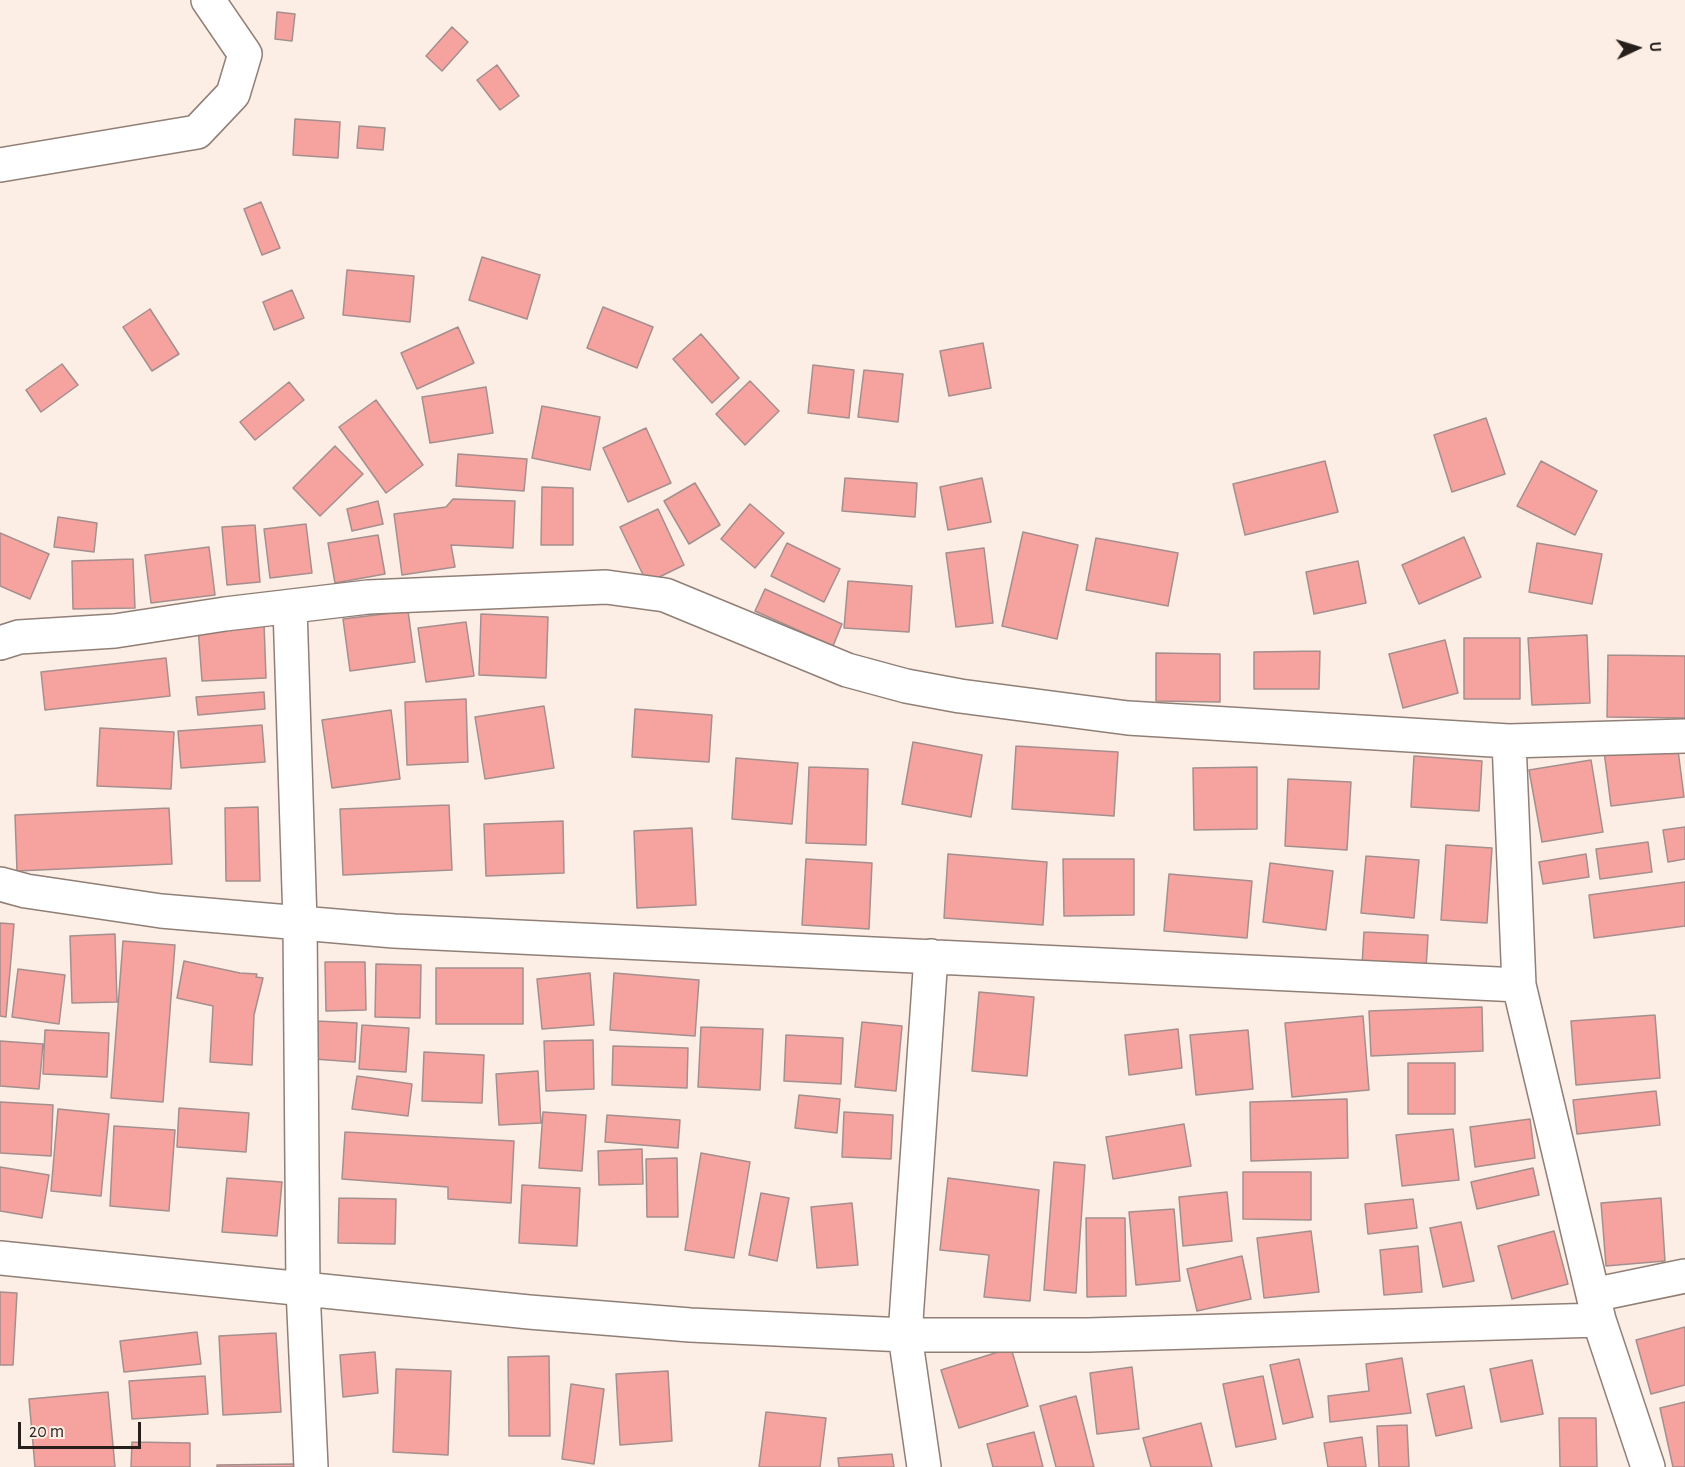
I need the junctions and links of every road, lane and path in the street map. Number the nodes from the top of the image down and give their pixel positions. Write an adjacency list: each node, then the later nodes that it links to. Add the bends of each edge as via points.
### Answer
1 (208, 0): 2 (street, via 245,54 233,94 197,132)
2 (0, 165)
3 (290, 606): 4 (street, via 115,631 19,637); 6 (street, via 441,593 606,587 639,590 665,595 847,670 960,696 1128,718); 8 (street)
4 (0, 643)
5 (1685, 736): 6 (street)
6 (1509, 741): 10 (street)
7 (0, 876): 8 (street, via 26,891 161,911)
8 (300, 922): 9 (street, via 394,932); 13 (street)
9 (931, 957): 10 (street); 15 (street)
10 (1519, 986): 14 (street)
11 (0, 1258): 13 (street)
12 (1685, 1276): 14 (street)
13 (303, 1289): 15 (street, via 690,1325); 16 (street)
14 (1596, 1308): 15 (street, via 1088,1335); 18 (street)
15 (905, 1335): 17 (street)
16 (311, 1467)
17 (924, 1467)
18 (1648, 1467)

